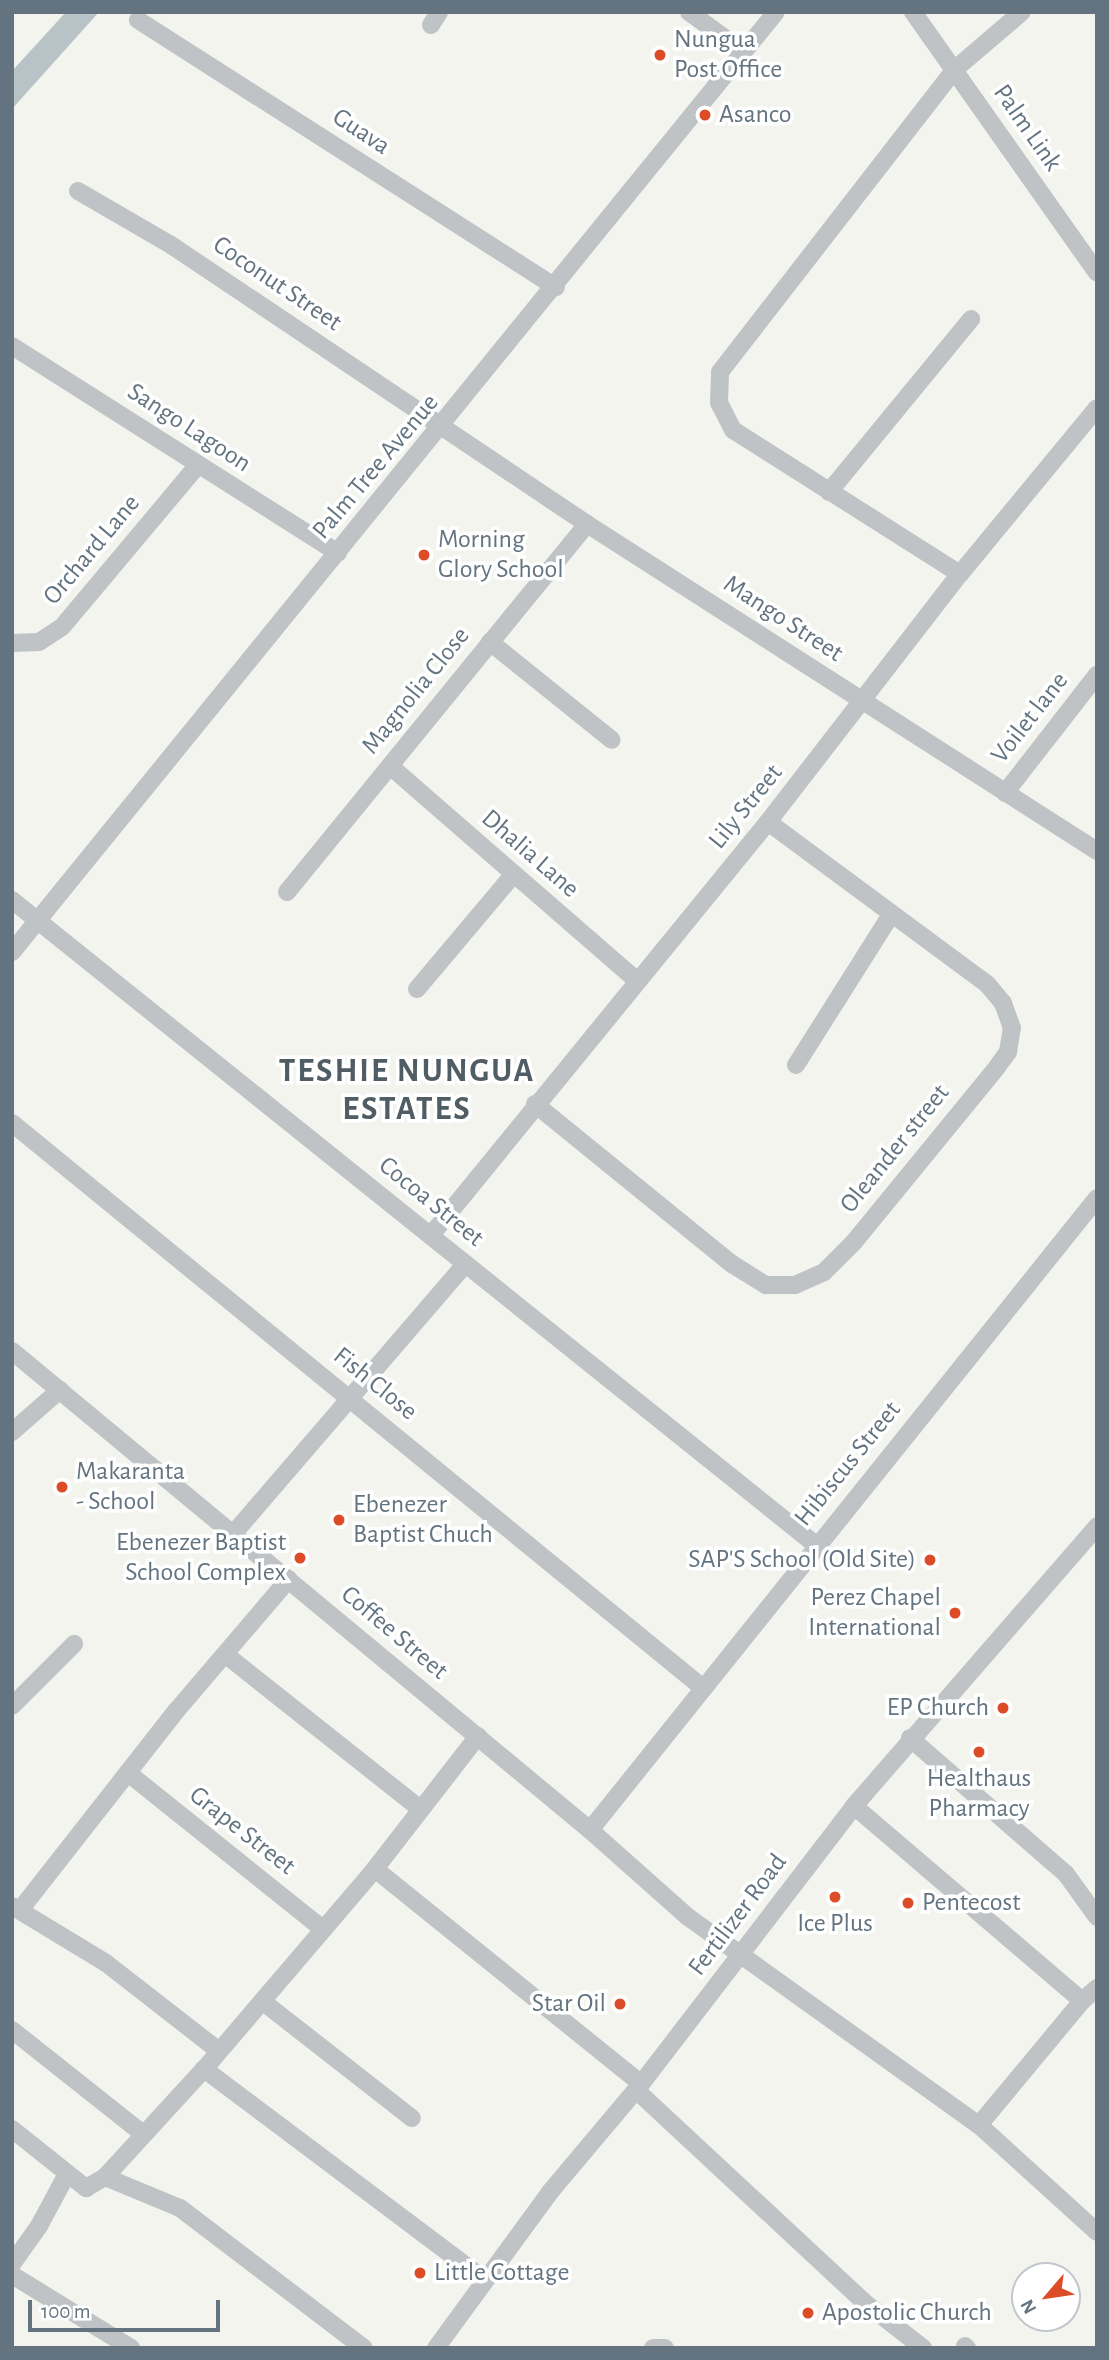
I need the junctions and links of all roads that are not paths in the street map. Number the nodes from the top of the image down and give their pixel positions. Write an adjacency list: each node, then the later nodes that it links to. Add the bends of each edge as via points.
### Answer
1 (689, 12): 6 (street)
2 (776, 12): 6 (street, Palm Tree Avenue)
3 (913, 12): 7 (street, Palm Link)
4 (1022, 12): 7 (street)
5 (138, 20): 10 (street, Guava)
6 (744, 52): 10 (street, Palm Tree Avenue)
7 (954, 70): 9 (street, Palm Link); 16 (street, via 720,372 719,403 733,430)
8 (78, 191): 14 (street, Coconut Street, via 183,253)
9 (1097, 273)
10 (556, 287): 14 (street, Palm Tree Avenue)
11 (971, 319): 16 (street)
12 (12, 346): 15 (street, Sango Lagoon)
13 (1097, 408): 19 (street, Lily Street)
14 (442, 428): 17 (street, Mango Street); 18 (street, Palm Tree Avenue)
15 (198, 466): 18 (street, Sango Lagoon); 21 (street, Orchard Lane, via 62,627 39,642)
16 (830, 492): 19 (street)
17 (587, 524): 20 (street, Magnolia Close); 23 (street, Mango Street)
18 (338, 554): 33 (street, Palm Tree Avenue)
19 (960, 574): 23 (street, Lily Street)
20 (490, 642): 24 (street); 25 (street, Magnolia Close)
21 (12, 643)
22 (1097, 675): 26 (street, Voilet lane)
23 (864, 702): 26 (street, Mango Street); 27 (street, Lily Street)
24 (612, 740)
25 (390, 766): 29 (street, Dhalia Lane); 30 (street, Magnolia Close)
26 (1005, 793): 28 (street, Mango Street)
27 (768, 822): 32 (street, Oleander street); 35 (street, Lily Street)
28 (1097, 851)
29 (513, 875): 35 (street, Dhalia Lane); 36 (street)
30 (287, 891)
31 (12, 900): 33 (street, Cocoa Street)
32 (891, 915): 37 (street); 38 (street, Oleander street, via 987,984 1003,1003 1012,1028 1008,1052 824,1272 795,1285 766,1285 732,1264)
33 (39, 922): 34 (street, Palm Tree Avenue); 41 (street, Cocoa Street)
34 (12, 952)
35 (637, 981): 38 (street, Lily Street)
36 (417, 989)
37 (796, 1065)
38 (535, 1104): 41 (street, Lily Street)
39 (12, 1123): 45 (street, Fish Close)
40 (1097, 1198): 49 (street, Hibiscus Street)
41 (431, 1235): 42 (street, Cocoa Street)
42 (465, 1264): 45 (street); 49 (street, Cocoa Street)
43 (12, 1351): 44 (street, Coffee Street)
44 (60, 1390): 46 (street); 48 (street, Coffee Street)
45 (349, 1396): 48 (street); 53 (street, Fish Close)
46 (12, 1432)
47 (1097, 1526): 56 (street, Fertilizer Road)
48 (234, 1533): 50 (street, Coffee Street)
49 (816, 1545): 53 (street, Hibiscus Street)
50 (289, 1578): 52 (street); 55 (street, Coffee Street)
51 (74, 1644): 54 (street)
52 (226, 1655): 57 (street); 59 (street)
53 (703, 1688): 60 (street, Hibiscus Street)
54 (12, 1706)
55 (478, 1736): 59 (street); 60 (street, Coffee Street)
56 (909, 1738): 58 (street, Fertilizer Road); 63 (street, via 1066,1874)
57 (128, 1773): 62 (street); 64 (street, Grape Street)
58 (854, 1806): 65 (street, Fertilizer Road); 68 (street)
59 (419, 1809): 61 (street)
60 (590, 1830): 65 (street, Coffee Street, via 688,1917)
61 (374, 1869): 64 (street); 72 (street)
62 (16, 1908): 70 (street, via 106,1963)
63 (1097, 1917)
64 (323, 1929): 67 (street)
65 (741, 1956): 72 (street, Fertilizer Road); 74 (street, Coffee Street)
66 (1097, 1988): 68 (street)
67 (262, 2001): 70 (street); 73 (street)
68 (1082, 2001): 74 (street)
69 (12, 2030): 76 (street)
70 (219, 2051): 71 (street)
71 (204, 2069): 76 (street); 82 (street)
72 (639, 2087): 82 (street, Fertilizer Road, via 550,2192); 88 (street, via 864,2302)
73 (412, 2118)
74 (979, 2125): 79 (street, Coffee Street)
75 (12, 2129): 77 (street)
76 (143, 2134): 78 (street)
77 (67, 2174): 78 (street, via 86,2188); 80 (street)
78 (105, 2177): 84 (street, via 180,2208)
79 (1097, 2232)
80 (12, 2264)
81 (12, 2275): 83 (street)
82 (485, 2280): 85 (street, Fertilizer Road)
83 (131, 2348)
84 (364, 2348)
85 (436, 2348)
86 (653, 2348): 87 (street)
87 (665, 2348)
88 (923, 2348)

